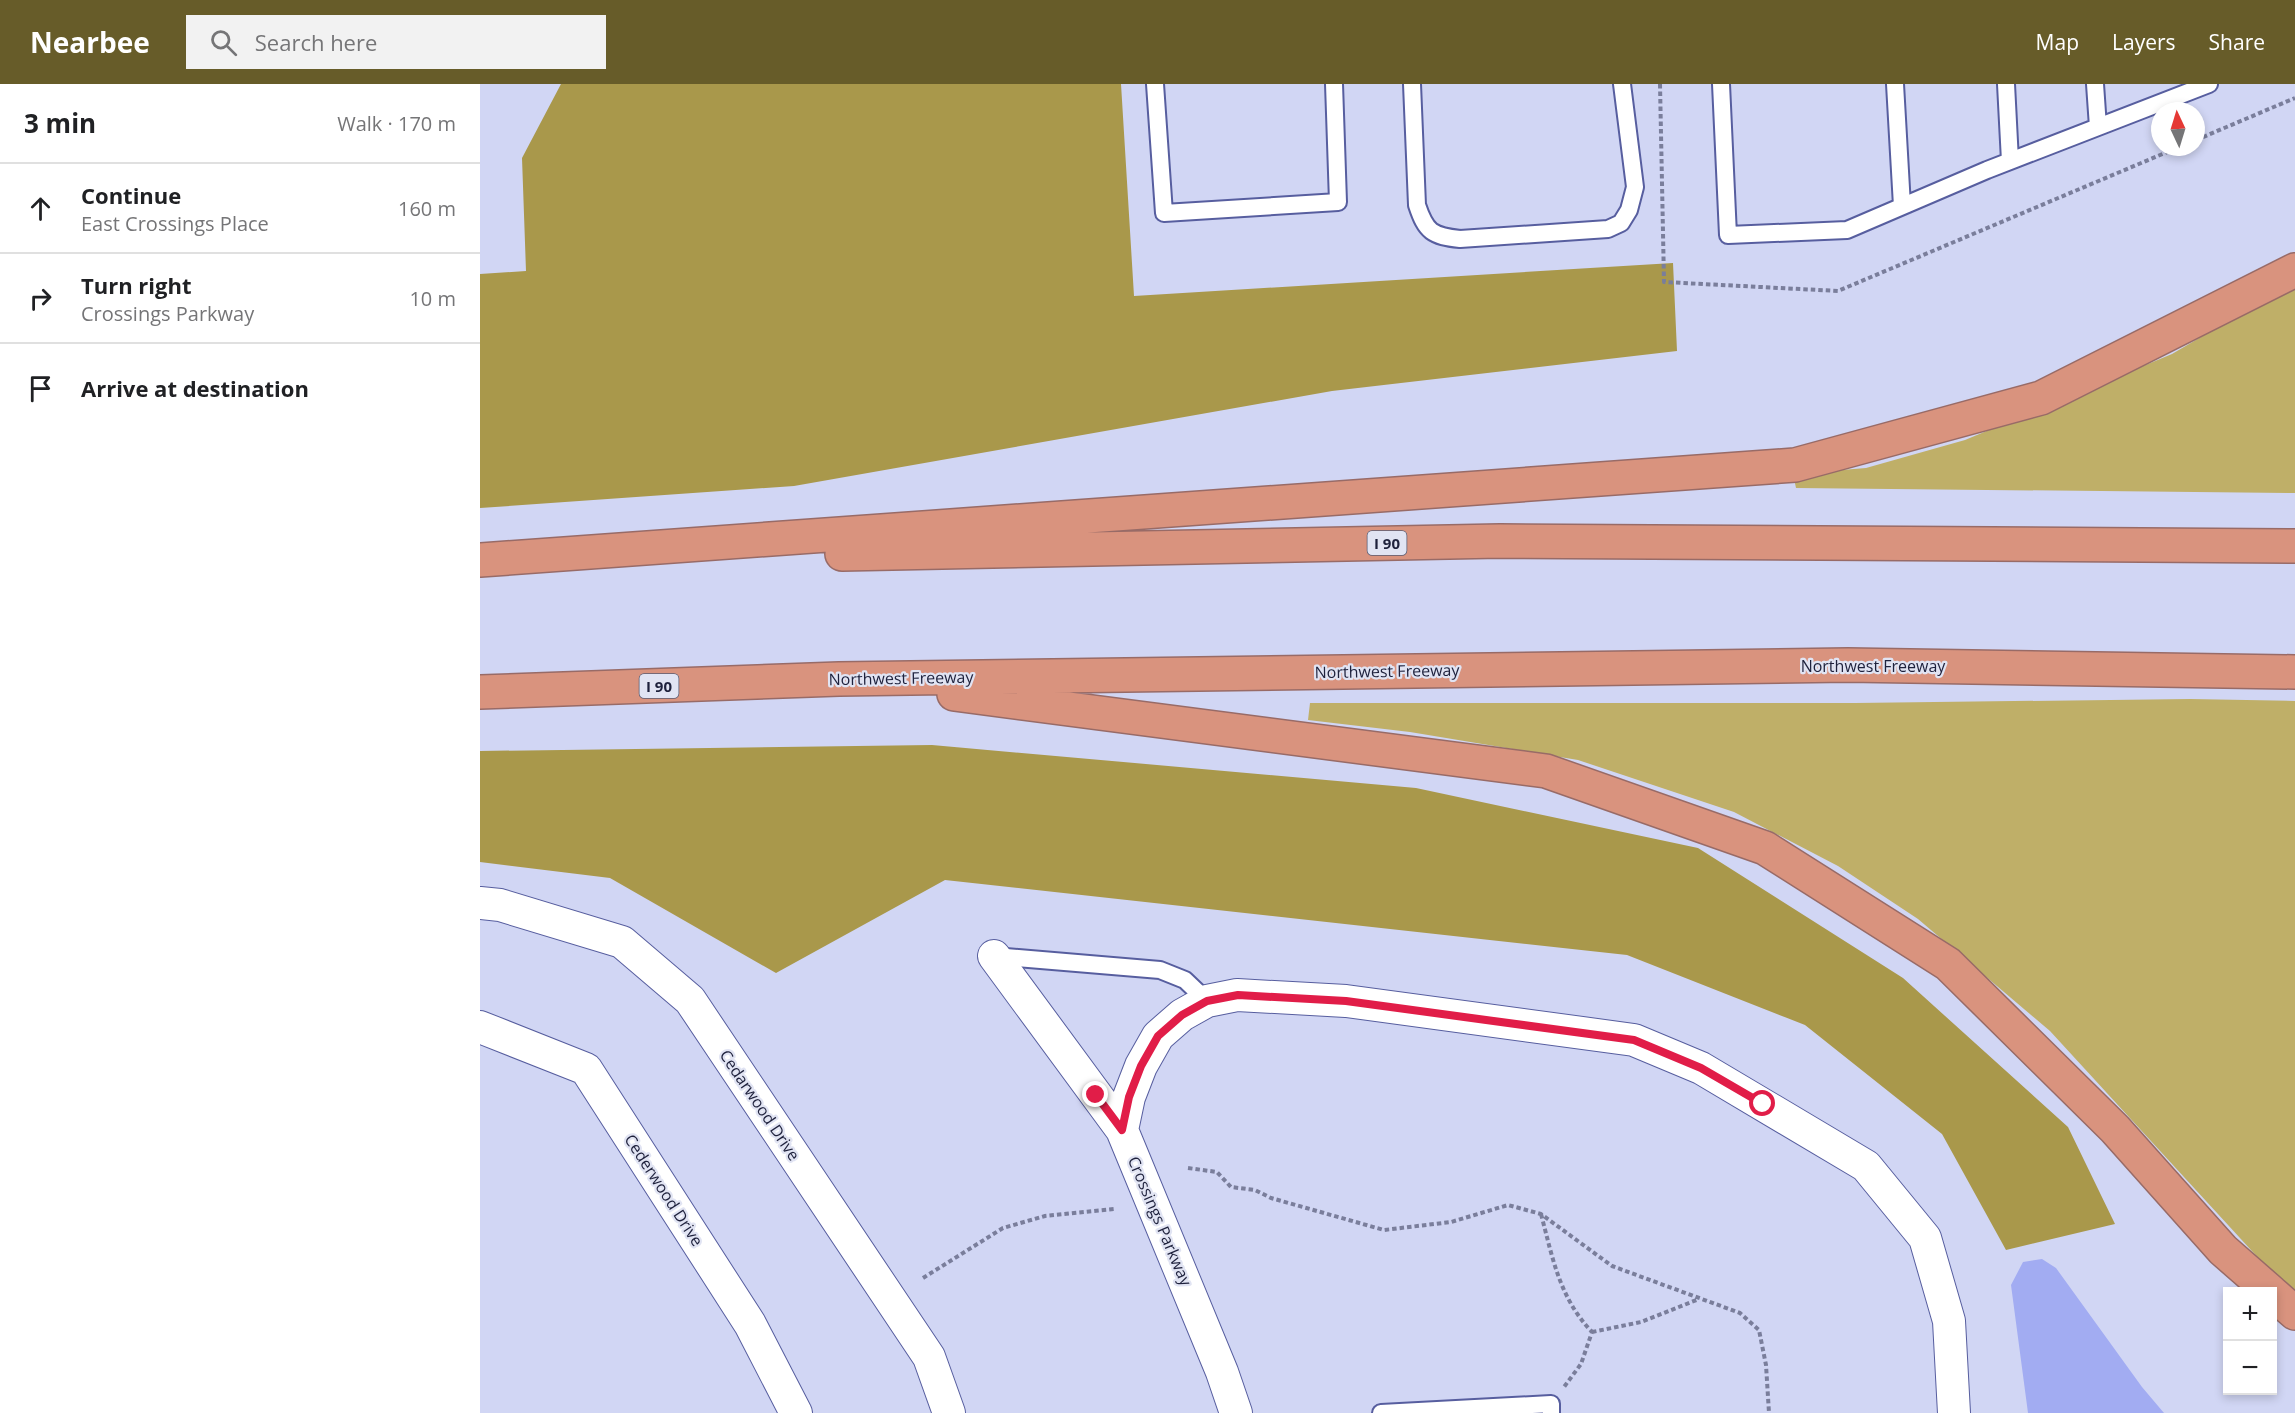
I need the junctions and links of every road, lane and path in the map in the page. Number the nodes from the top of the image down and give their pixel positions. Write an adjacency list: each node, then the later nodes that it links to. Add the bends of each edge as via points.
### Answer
1 (1155, 84): 2 (lane, via 1164,213 1338,202)
2 (1334, 84)
3 (1412, 84): 4 (lane, via 1417,206 1430,231 1460,239 1608,229 1621,223 1635,187)
4 (1622, 84)
5 (1721, 84): 14 (lane, via 1728,235 1847,230)
6 (1895, 84): 14 (lane)
7 (2006, 84): 13 (lane)
8 (2095, 84): 11 (lane)
9 (2209, 84): 11 (lane)
10 (2295, 98): 12 (path)
11 (2098, 127): 13 (lane)
12 (2205, 136)
13 (2010, 161): 14 (lane)
14 (1902, 206)
15 (2295, 270): 17 (highway, via 2041,398 1795,465)
16 (2295, 546): 17 (highway, I 90, via 1500,541)
17 (480, 561)
18 (2295, 672): 19 (highway, Northwest Freeway / I 90, via 1848,665)
19 (839, 679): 20 (highway, Northwest Freeway / I 90); 30 (highway, via 1546,771 1765,848 1948,964 2115,1129 2223,1250)
20 (480, 692)
21 (480, 903): 37 (street, Cedarwood Drive, via 500,905 622,942 690,1000 929,1357)
22 (994, 956): 23 (lane, via 1160,970 1185,980); 25 (street, Crossings Parkway)
23 (1207, 1001): 25 (street, via 1182,1015 1158,1036 1129,1097); 41 (street, via 1238,995 1357,1002 1634,1040 1701,1068 1866,1166 1925,1238 1949,1321)
24 (480, 1027): 36 (street, Cederwood Drive, via 586,1069 750,1324)
25 (1122, 1130): 38 (street, Crossings Parkway)
26 (1188, 1168): 28 (path, via 1217,1172 1230,1187 1255,1190 1384,1230 1451,1222 1508,1206)
27 (1114, 1209): 29 (path, via 1045,1216 1003,1228)
28 (1541, 1214): 32 (path, via 1612,1266); 34 (path, via 1554,1268 1576,1316)
29 (923, 1278)
30 (2266, 1287)
31 (2277, 1297): 33 (highway)
32 (1701, 1298): 34 (path, via 1641,1322); 40 (path, via 1740,1313 1759,1330)
33 (2295, 1313)
34 (1592, 1332): 35 (path, via 1581,1364)
35 (1551, 1408): 39 (lane)
36 (796, 1413)
37 (949, 1413)
38 (1236, 1413)
39 (1381, 1413)
40 (1769, 1413)
41 (1954, 1413)

